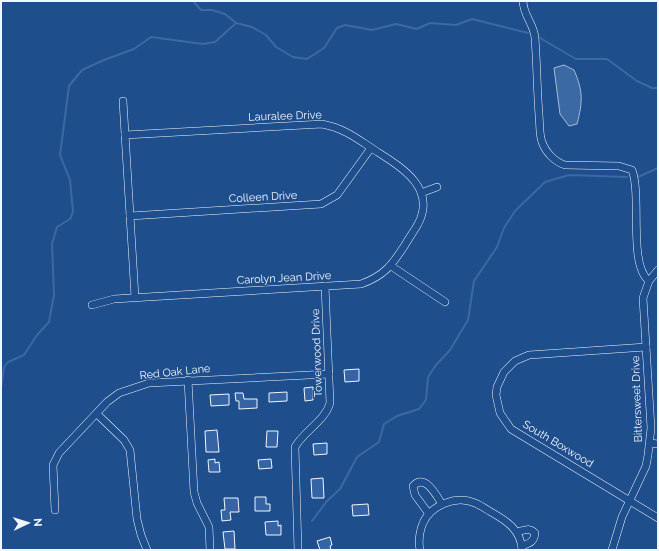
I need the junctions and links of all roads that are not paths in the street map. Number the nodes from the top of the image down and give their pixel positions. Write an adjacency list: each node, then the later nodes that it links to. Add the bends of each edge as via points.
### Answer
1 (523, 1): 10 (street, via 523,9 531,22 535,38 542,142 557,163 619,166 632,170 639,262 643,277)
2 (123, 101): 3 (street)
3 (125, 135): 4 (street, Lauralee Drive, via 322,124 339,128); 7 (street)
4 (371, 148): 6 (street, Lauralee Drive, via 412,176); 7 (street, Colleen Drive, via 337,195 321,204)
5 (437, 187): 6 (street)
6 (421, 193): 8 (street, Carolyn Jean Drive, via 423,203 419,223)
7 (130, 216): 12 (street)
8 (391, 266): 11 (street, Carolyn Jean Drive, via 380,276 361,284); 13 (street)
9 (658, 270): 10 (street, Bittersweet Drive)
10 (648, 281): 15 (street, Bittersweet Drive, via 642,298)
11 (326, 286): 12 (street, Carolyn Jean Drive); 16 (street, Towerwood Drive)
12 (135, 297): 14 (street, Carolyn Jean Drive, via 105,300)
13 (445, 302)
14 (92, 305)
15 (646, 347): 19 (street, Bittersweet Drive); 21 (street, South Boxwood, via 529,355 508,366 496,395 500,413 511,429)
16 (329, 374): 17 (street, Red Oak Lane); 30 (street, Towerwood Drive, via 328,409 295,447)
17 (188, 380): 18 (street, Red Oak Lane, via 149,383 132,388 107,402); 29 (street, via 194,492 209,527)
18 (97, 414): 23 (street, Red Oak Lane, via 59,453 53,465); 28 (street, via 124,440 130,450 137,519)
19 (650, 443): 20 (street); 21 (street, Bittersweet Drive, via 646,466)
20 (658, 444)
21 (630, 501): 25 (street, South Boxwood); 32 (street, Bittersweet Drive, via 617,530)
22 (442, 504): 24 (street); 24 (street, via 425,483 416,482 413,491); 26 (street, via 457,501 474,502 504,520)
23 (55, 510)
24 (429, 514): 31 (street, via 420,532)
25 (658, 518)
26 (517, 532): 27 (street); 27 (street, via 531,529 535,533 535,539)
27 (522, 548)
28 (147, 550)
29 (210, 550)
30 (298, 550)
31 (420, 550)
32 (612, 550)

